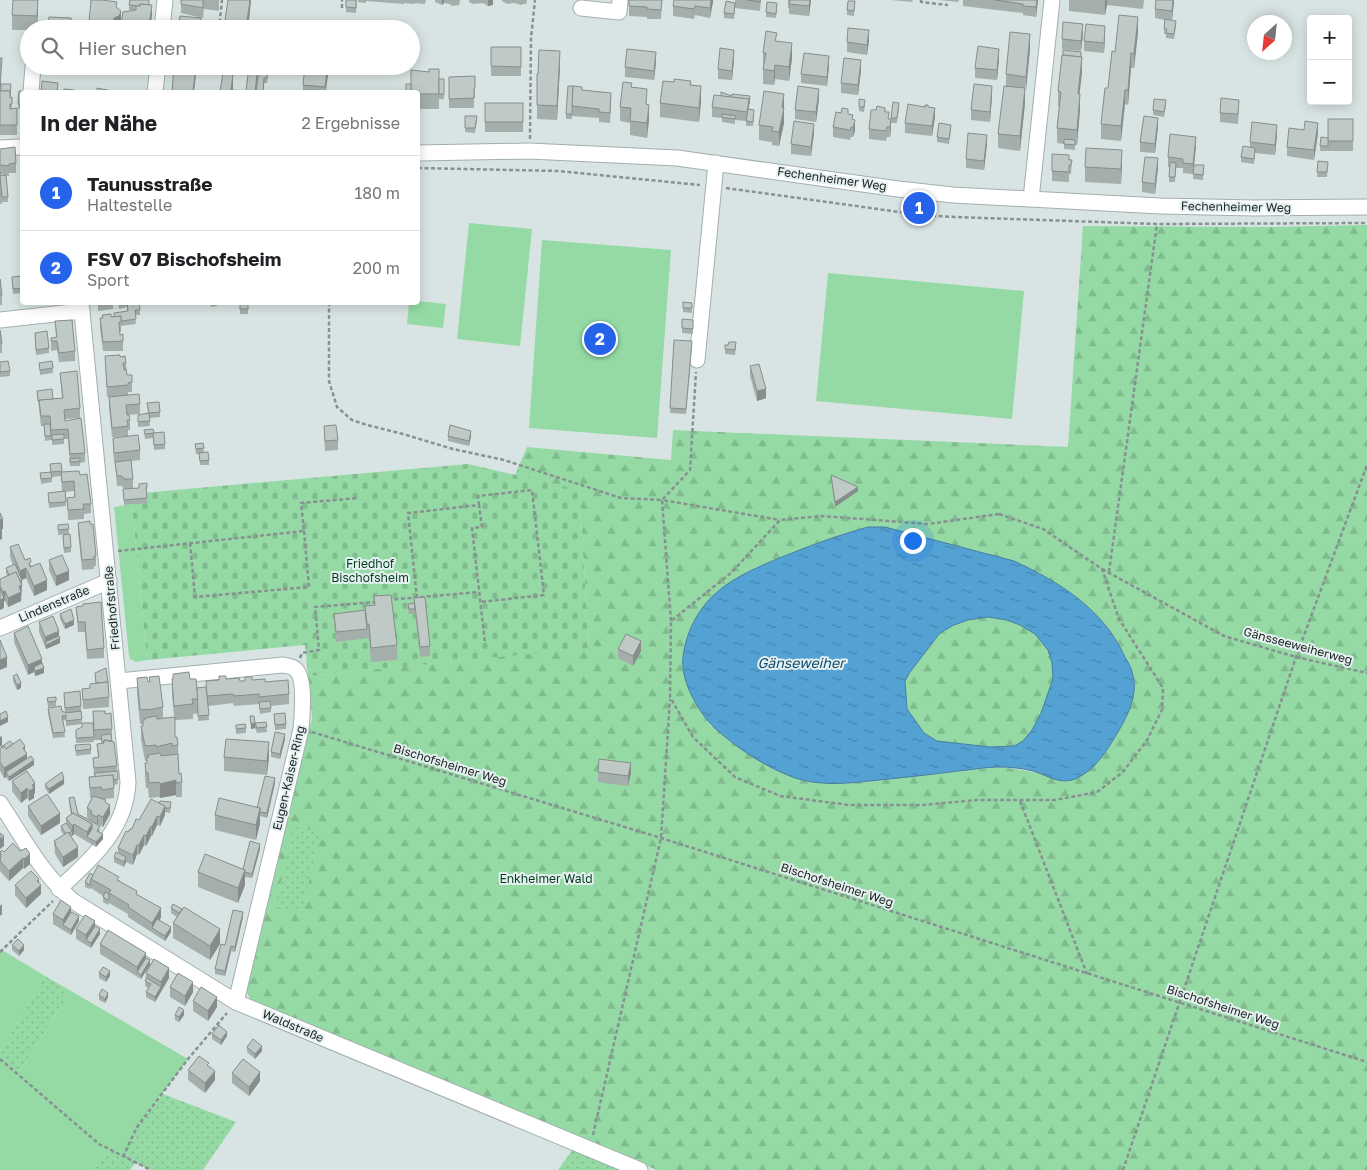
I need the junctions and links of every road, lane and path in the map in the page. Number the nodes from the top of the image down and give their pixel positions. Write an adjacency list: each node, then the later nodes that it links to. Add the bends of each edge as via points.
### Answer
1 (165, 0): 11 (street)
2 (222, 0): 12 (path)
3 (342, 0): 9 (path)
4 (535, 0): 19 (path, via 531,38)
5 (620, 0): 10 (street, via 619,12)
6 (921, 0): 8 (path)
7 (1052, 0): 24 (street)
8 (948, 5)
9 (342, 8)
10 (581, 8)
11 (163, 20)
12 (220, 20)
13 (32, 75): 15 (street)
14 (157, 75): 16 (street)
15 (31, 90)
16 (155, 90)
17 (20, 147): 18 (street)
18 (0, 148)
19 (530, 151): 20 (street, Fechenheimer Weg); 21 (street, Fechenheimer Weg)
20 (420, 153)
21 (716, 163): 23 (street); 24 (street, Fechenheimer Weg, via 898,189)
22 (420, 168): 23 (path, via 558,171)
23 (713, 186): 27 (path, via 921,215); 31 (street)
24 (1031, 199): 25 (street, Fechenheimer Weg, via 1212,208)
25 (1367, 207)
26 (1367, 223): 27 (path)
27 (1157, 224): 41 (path)
28 (329, 305): 34 (path, Gänsseeweiherweg, via 329,381 337,407 352,420 504,460 621,498)
29 (81, 306): 30 (street); 39 (street, Friedhofstraße)
30 (0, 320)
31 (697, 360): 34 (path, via 690,470)
32 (1367, 465): 49 (path)
33 (358, 498): 37 (path, via 302,504)
34 (662, 500): 36 (path, Gänsseeweiherweg); 46 (path)
35 (479, 505): 43 (path, via 482,527 472,528); 44 (path, via 408,513); 45 (path, via 478,496 532,490 544,595)
36 (780, 520): 40 (path, Gänsseeweiherweg, via 822,516 928,524 999,514 1043,529); 46 (path, via 731,573)
37 (304, 531): 38 (path); 38 (path, via 310,587 195,598)
38 (190, 543): 39 (path)
39 (107, 552): 42 (street, Friedhofstraße)
40 (1102, 569): 41 (path, Gänsseeweiherweg); 55 (path, via 1119,619 1162,688 1162,710 1147,740 1123,772 1096,792 1055,800)
41 (1109, 572): 49 (path, Gänsseeweiherweg, via 1224,636)
42 (109, 581): 47 (street, Lindenstraße); 52 (street, Friedhofstraße)
43 (479, 592): 44 (path); 45 (path)
44 (417, 598): 50 (path, via 315,607 319,650 302,652)
45 (480, 602): 48 (path)
46 (671, 621): 53 (path)
47 (0, 628)
48 (485, 643)
49 (1296, 658): 51 (path, Gänsseeweiherweg); 62 (path)
50 (295, 668): 52 (street, via 284,665); 54 (street, Eugen-Kaiser-Ring, via 301,682)
51 (1367, 673)
52 (119, 681): 58 (street, Friedhofstraße, via 128,775 124,808 102,847)
53 (670, 697): 55 (path, via 693,737 735,777 780,796 849,805 923,806 976,800); 57 (path)
54 (301, 729): 57 (path, Bischofsheimer Weg); 61 (street, Eugen-Kaiser-Ring)
55 (1020, 800): 60 (path)
56 (0, 803): 58 (street, Waldstraße)
57 (661, 838): 60 (path, Bischofsheimer Weg); 65 (path)
58 (59, 888): 59 (path, via 52,903); 61 (street, Waldstraße, via 73,901)
59 (0, 952)
60 (1087, 974): 62 (path, Bischofsheimer Weg)
61 (236, 1002): 65 (street, Waldstraße); 66 (path, via 137,1127)
62 (1180, 1003): 64 (path, Bischofsheimer Weg); 69 (path)
63 (0, 1059): 66 (path, via 99,1144)
64 (1367, 1062)
65 (590, 1149): 68 (street, Waldstraße)
66 (123, 1157): 67 (path)
67 (151, 1170)
68 (640, 1170)
69 (1123, 1170)

